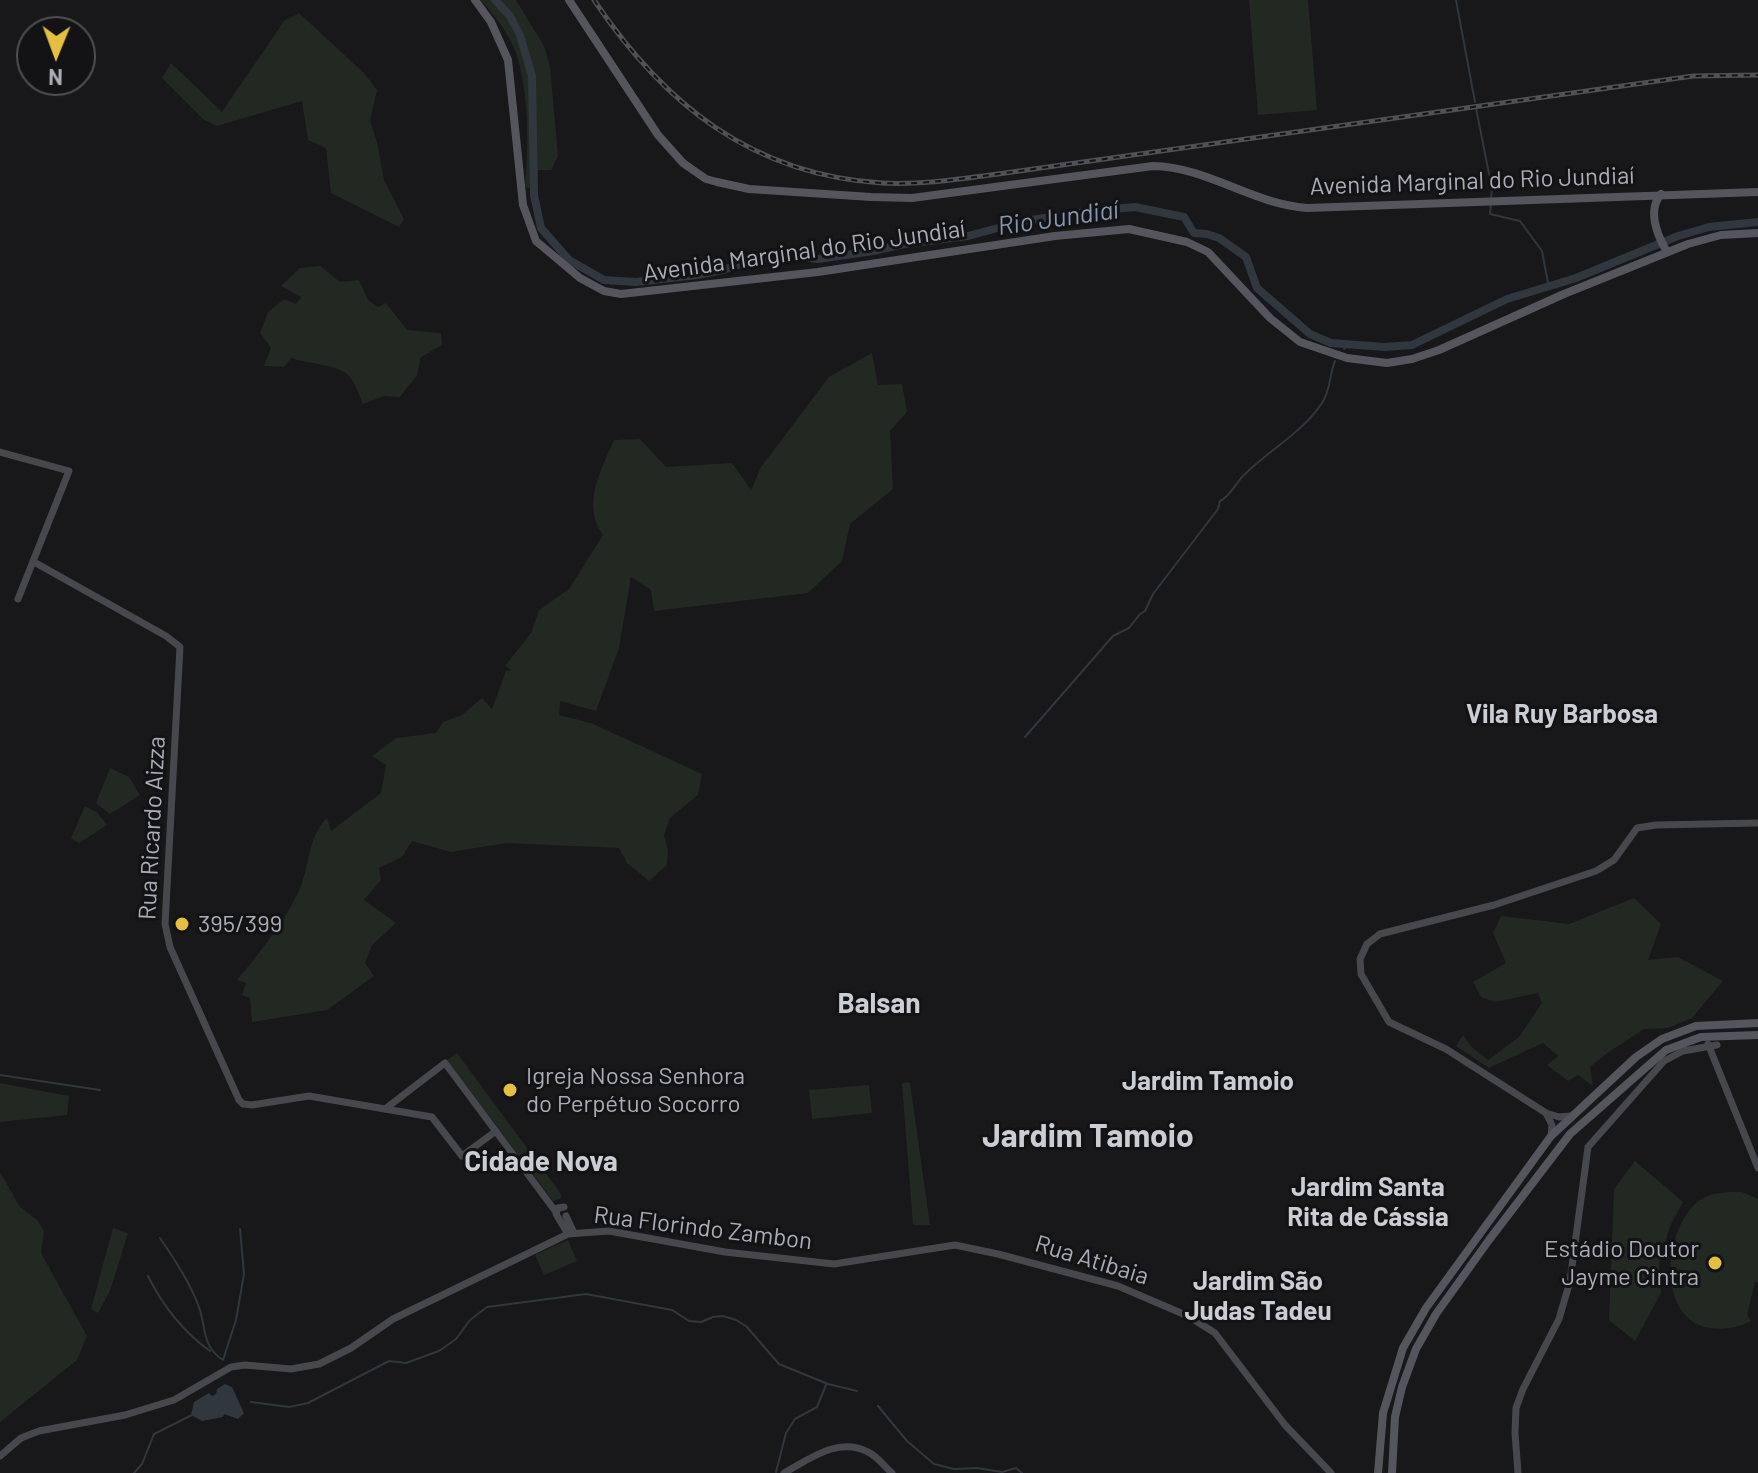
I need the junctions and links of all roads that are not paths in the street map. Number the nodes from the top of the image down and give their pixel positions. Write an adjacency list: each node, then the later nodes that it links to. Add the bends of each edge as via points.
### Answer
1 (475, 0): 6 (main road, Avenida Marginal do Rio Jundiaí, via 508,60 523,205 536,241 604,291 663,291 1129,229 1208,252 1300,342 1347,358 1387,363 1439,350)
2 (569, 0): 4 (main road, Avenida Marginal do Rio Jundiaí, via 672,152 706,179 749,189 912,198 1162,166 1202,173 1264,200 1295,207)
3 (1758, 192): 4 (main road, Avenida Marginal do Rio Jundiaí)
4 (1661, 194): 6 (main road, via 1653,206)
5 (1758, 233): 6 (main road, Avenida Marginal do Rio Jundiaí, via 1721,235)
6 (1666, 250)
7 (0, 452): 8 (street, via 69,471)
8 (34, 562): 9 (street); 18 (street, Rua Ricardo Aizza, via 166,636 181,651 165,924 239,1100 248,1105 304,1096)
9 (18, 599)
10 (1758, 823): 20 (street, via 1637,828 1614,860 1588,874 1373,938 1360,959 1361,974 1389,1022 1432,1042)
11 (1758, 1023): 15 (main road, via 1696,1026)
12 (1719, 1035): 13 (main road); 14 (main road); 14 (street)
13 (1758, 1035)
14 (1710, 1042): 16 (main road, via 1690,1039); 25 (street); 40 (street, via 1664,1061 1588,1147 1570,1281 1559,1319 1516,1408)
15 (1651, 1046): 16 (main road); 21 (main road)
16 (1658, 1055): 24 (main road, via 1586,1117)
17 (408, 1091): 18 (street); 19 (street, via 401,1107); 22 (street, via 445,1063)
18 (385, 1109): 19 (street)
19 (406, 1113): 22 (street, via 432,1117 462,1156)
20 (1546, 1113): 21 (street); 23 (street)
21 (1570, 1116): 23 (main road)
22 (496, 1131): 28 (street)
23 (1551, 1136): 24 (main road, via 1548,1149); 26 (main road)
24 (1555, 1152): 27 (main road)
25 (1758, 1168)
26 (1503, 1203): 27 (main road); 30 (main road)
27 (1511, 1211): 31 (main road)
28 (571, 1234): 29 (street, Rua Florindo Zambon, via 609,1231 834,1264); 34 (street, Rua Florindo Zambon, via 408,1311 319,1364 291,1369 231,1367 174,1400 39,1431)
29 (913, 1252): 37 (street, Rua Atibaia, via 955,1245 998,1254 1118,1286 1196,1320 1215,1333 1285,1425)
30 (1431, 1301): 31 (main road); 32 (main road, via 1403,1348)
31 (1436, 1314): 33 (main road)
32 (1394, 1375): 33 (main road); 38 (main road, via 1383,1413)
33 (1402, 1387): 39 (main road)
34 (0, 1456)
35 (784, 1473): 36 (street, via 809,1457 840,1448 867,1451)
36 (892, 1473)
37 (1331, 1473)
38 (1378, 1473)
39 (1392, 1473)
40 (1518, 1473)

